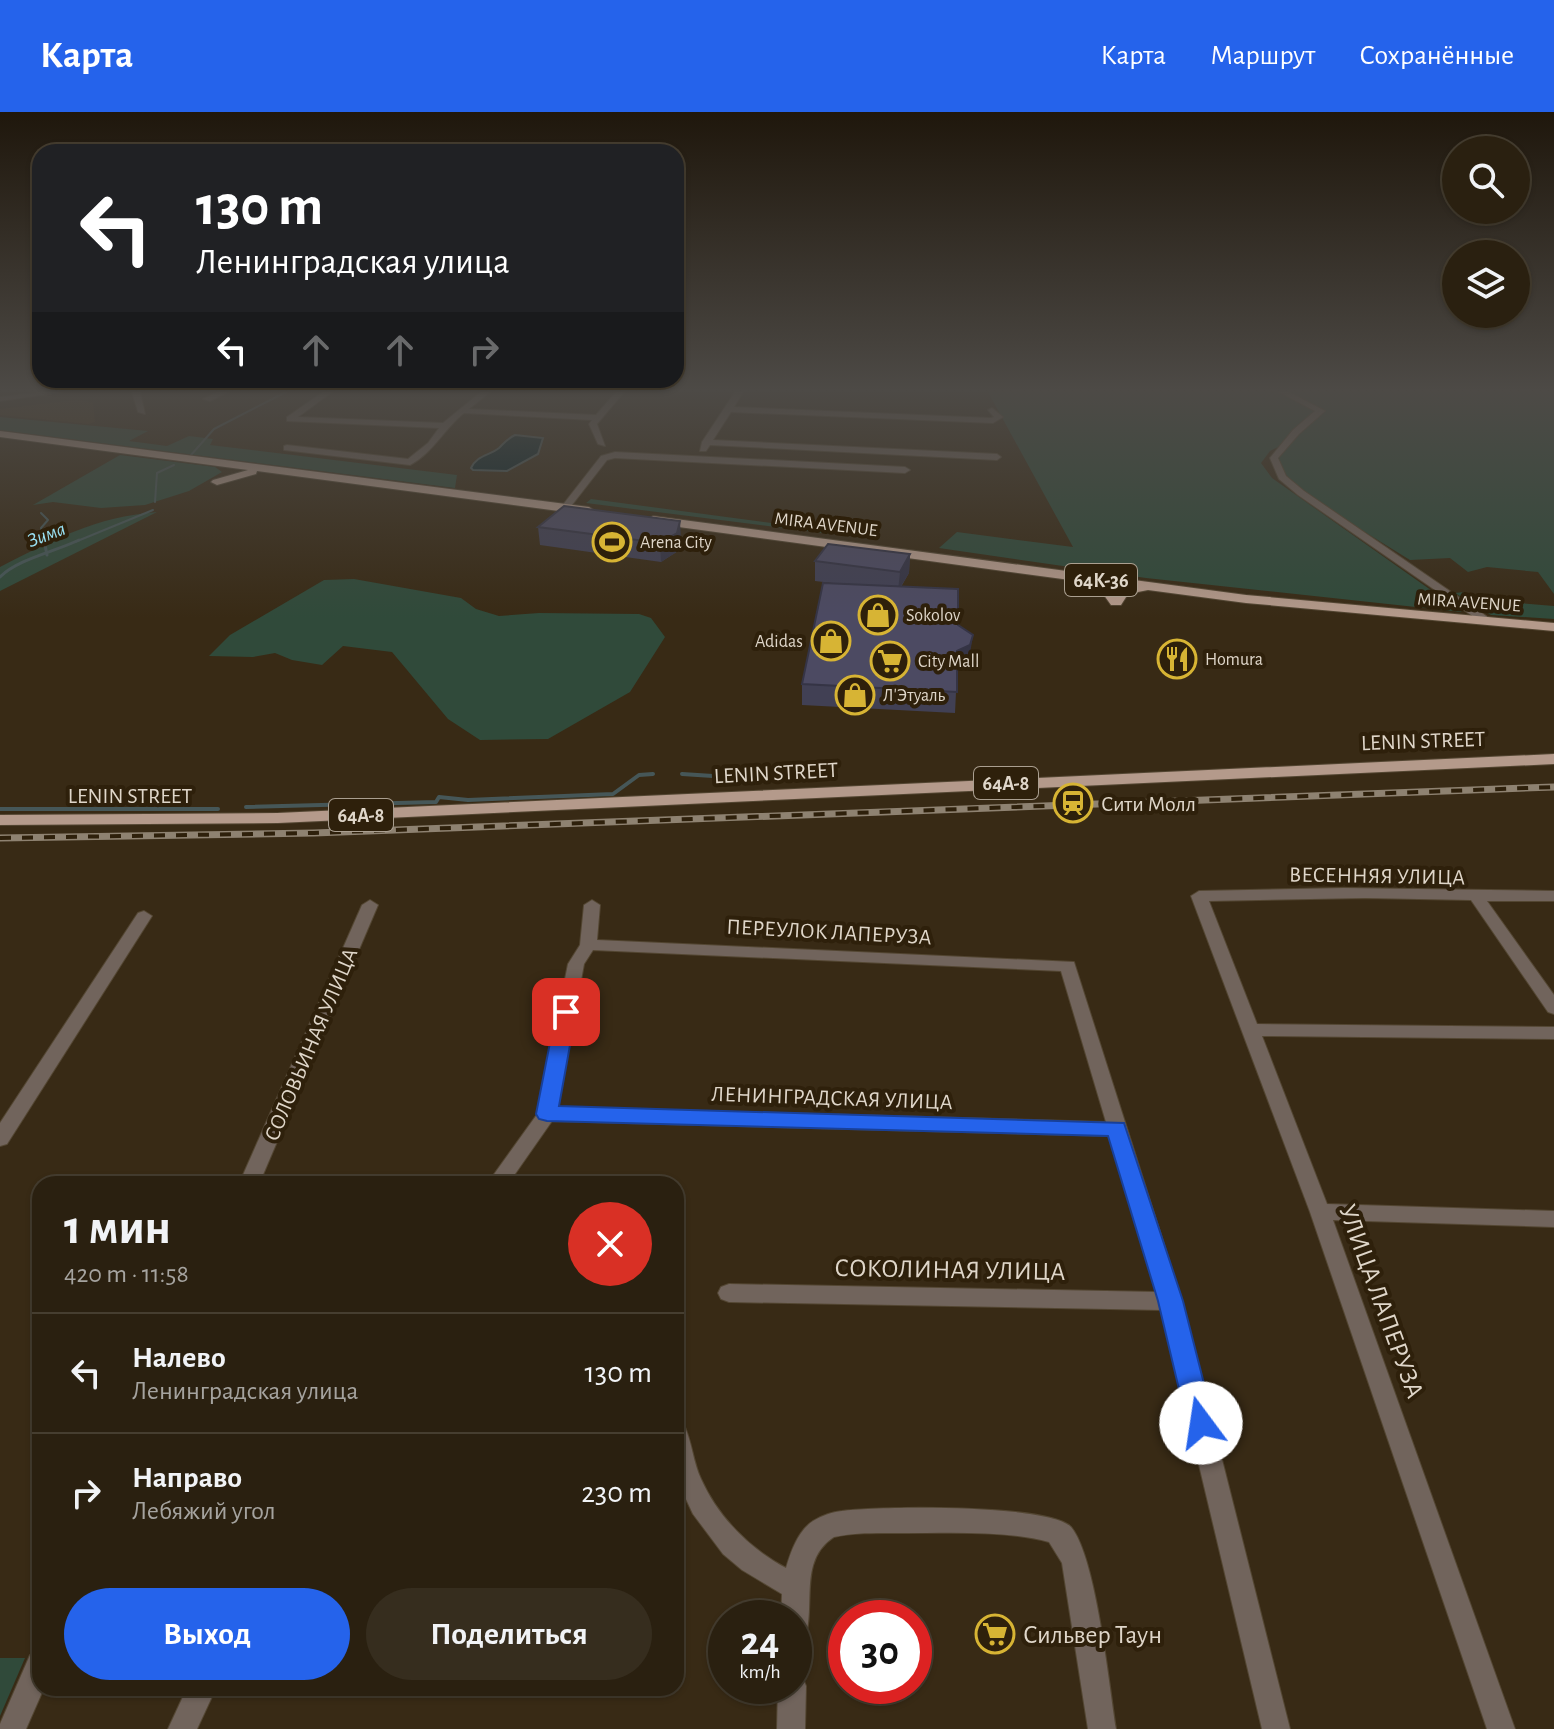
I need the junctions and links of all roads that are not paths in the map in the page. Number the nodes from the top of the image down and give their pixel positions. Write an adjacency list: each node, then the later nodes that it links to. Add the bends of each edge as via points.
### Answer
1 (225, 467): 9 (main road, via 232,469)
2 (240, 467): 6 (main road)
3 (598, 467): 10 (street)
4 (861, 467): 7 (street)
5 (1278, 467): 17 (street, via 1282,477 1335,517)
6 (244, 468): 8 (main road); 9 (main road)
7 (905, 470)
8 (308, 476): 9 (main road, via 253,472); 10 (main road)
9 (217, 482)
10 (565, 508): 11 (main road)
11 (596, 512)
12 (642, 518): 13 (main road, MIRA AVENUE / 64К-36)
13 (1036, 571): 14 (main road, MIRA AVENUE / 64К-36); 16 (main road, via 1102,585)
14 (1113, 582): 15 (main road, MIRA AVENUE / 64К-36); 16 (main road)
15 (1193, 592): 16 (main road, via 1128,588); 17 (main road, MIRA AVENUE / 64К-36)
16 (1116, 603)
17 (1488, 622): 18 (main road, MIRA AVENUE / 64К-36)
18 (1554, 627)
19 (1554, 759): 20 (main road, LENIN STREET / 64А-8, via 310,817)
20 (0, 820)
21 (1199, 896): 23 (street, ВЕСЕННЯЯ УЛИЦА, via 1447,893); 29 (street, УЛИЦА ЛАПЕРУЗА)
22 (1554, 896): 23 (street, ВЕСЕННЯЯ УЛИЦА)
23 (1477, 898): 28 (street)
24 (370, 905): 34 (street, СОЛОВЬИНАЯ УЛИЦА)
25 (592, 905): 27 (street)
26 (144, 916): 33 (street)
27 (588, 945): 31 (street, via 576,964); 32 (street, ПЕРЕУЛОК ЛАПЕРУЗА, via 1068,966)
28 (1554, 1008)
29 (1252, 1030): 30 (street); 36 (street, УЛИЦА ЛАПЕРУЗА)
30 (1554, 1033)
31 (547, 1114): 32 (street, ЛЕНИНГРАДСКАЯ УЛИЦА); 35 (street)
32 (1117, 1129): 39 (street)
33 (0, 1139)
34 (252, 1176)
35 (503, 1176)
36 (1320, 1212): 37 (street); 51 (street, УЛИЦА ЛАПЕРУЗА)
37 (1554, 1219)
38 (729, 1293): 39 (street, СОКОЛИНАЯ УЛИЦА)
39 (1171, 1301): 50 (street)
40 (684, 1462): 41 (street, via 690,1483 716,1526 752,1564)
41 (796, 1587): 42 (street); 49 (street, via 813,1539 841,1523 1017,1524 1055,1531 1075,1562)
42 (795, 1600)
43 (32, 1683): 46 (street)
44 (198, 1696): 47 (street)
45 (792, 1704): 48 (street)
46 (12, 1729)
47 (182, 1729)
48 (791, 1729)
49 (1102, 1729)
50 (1276, 1729)
51 (1501, 1729)

